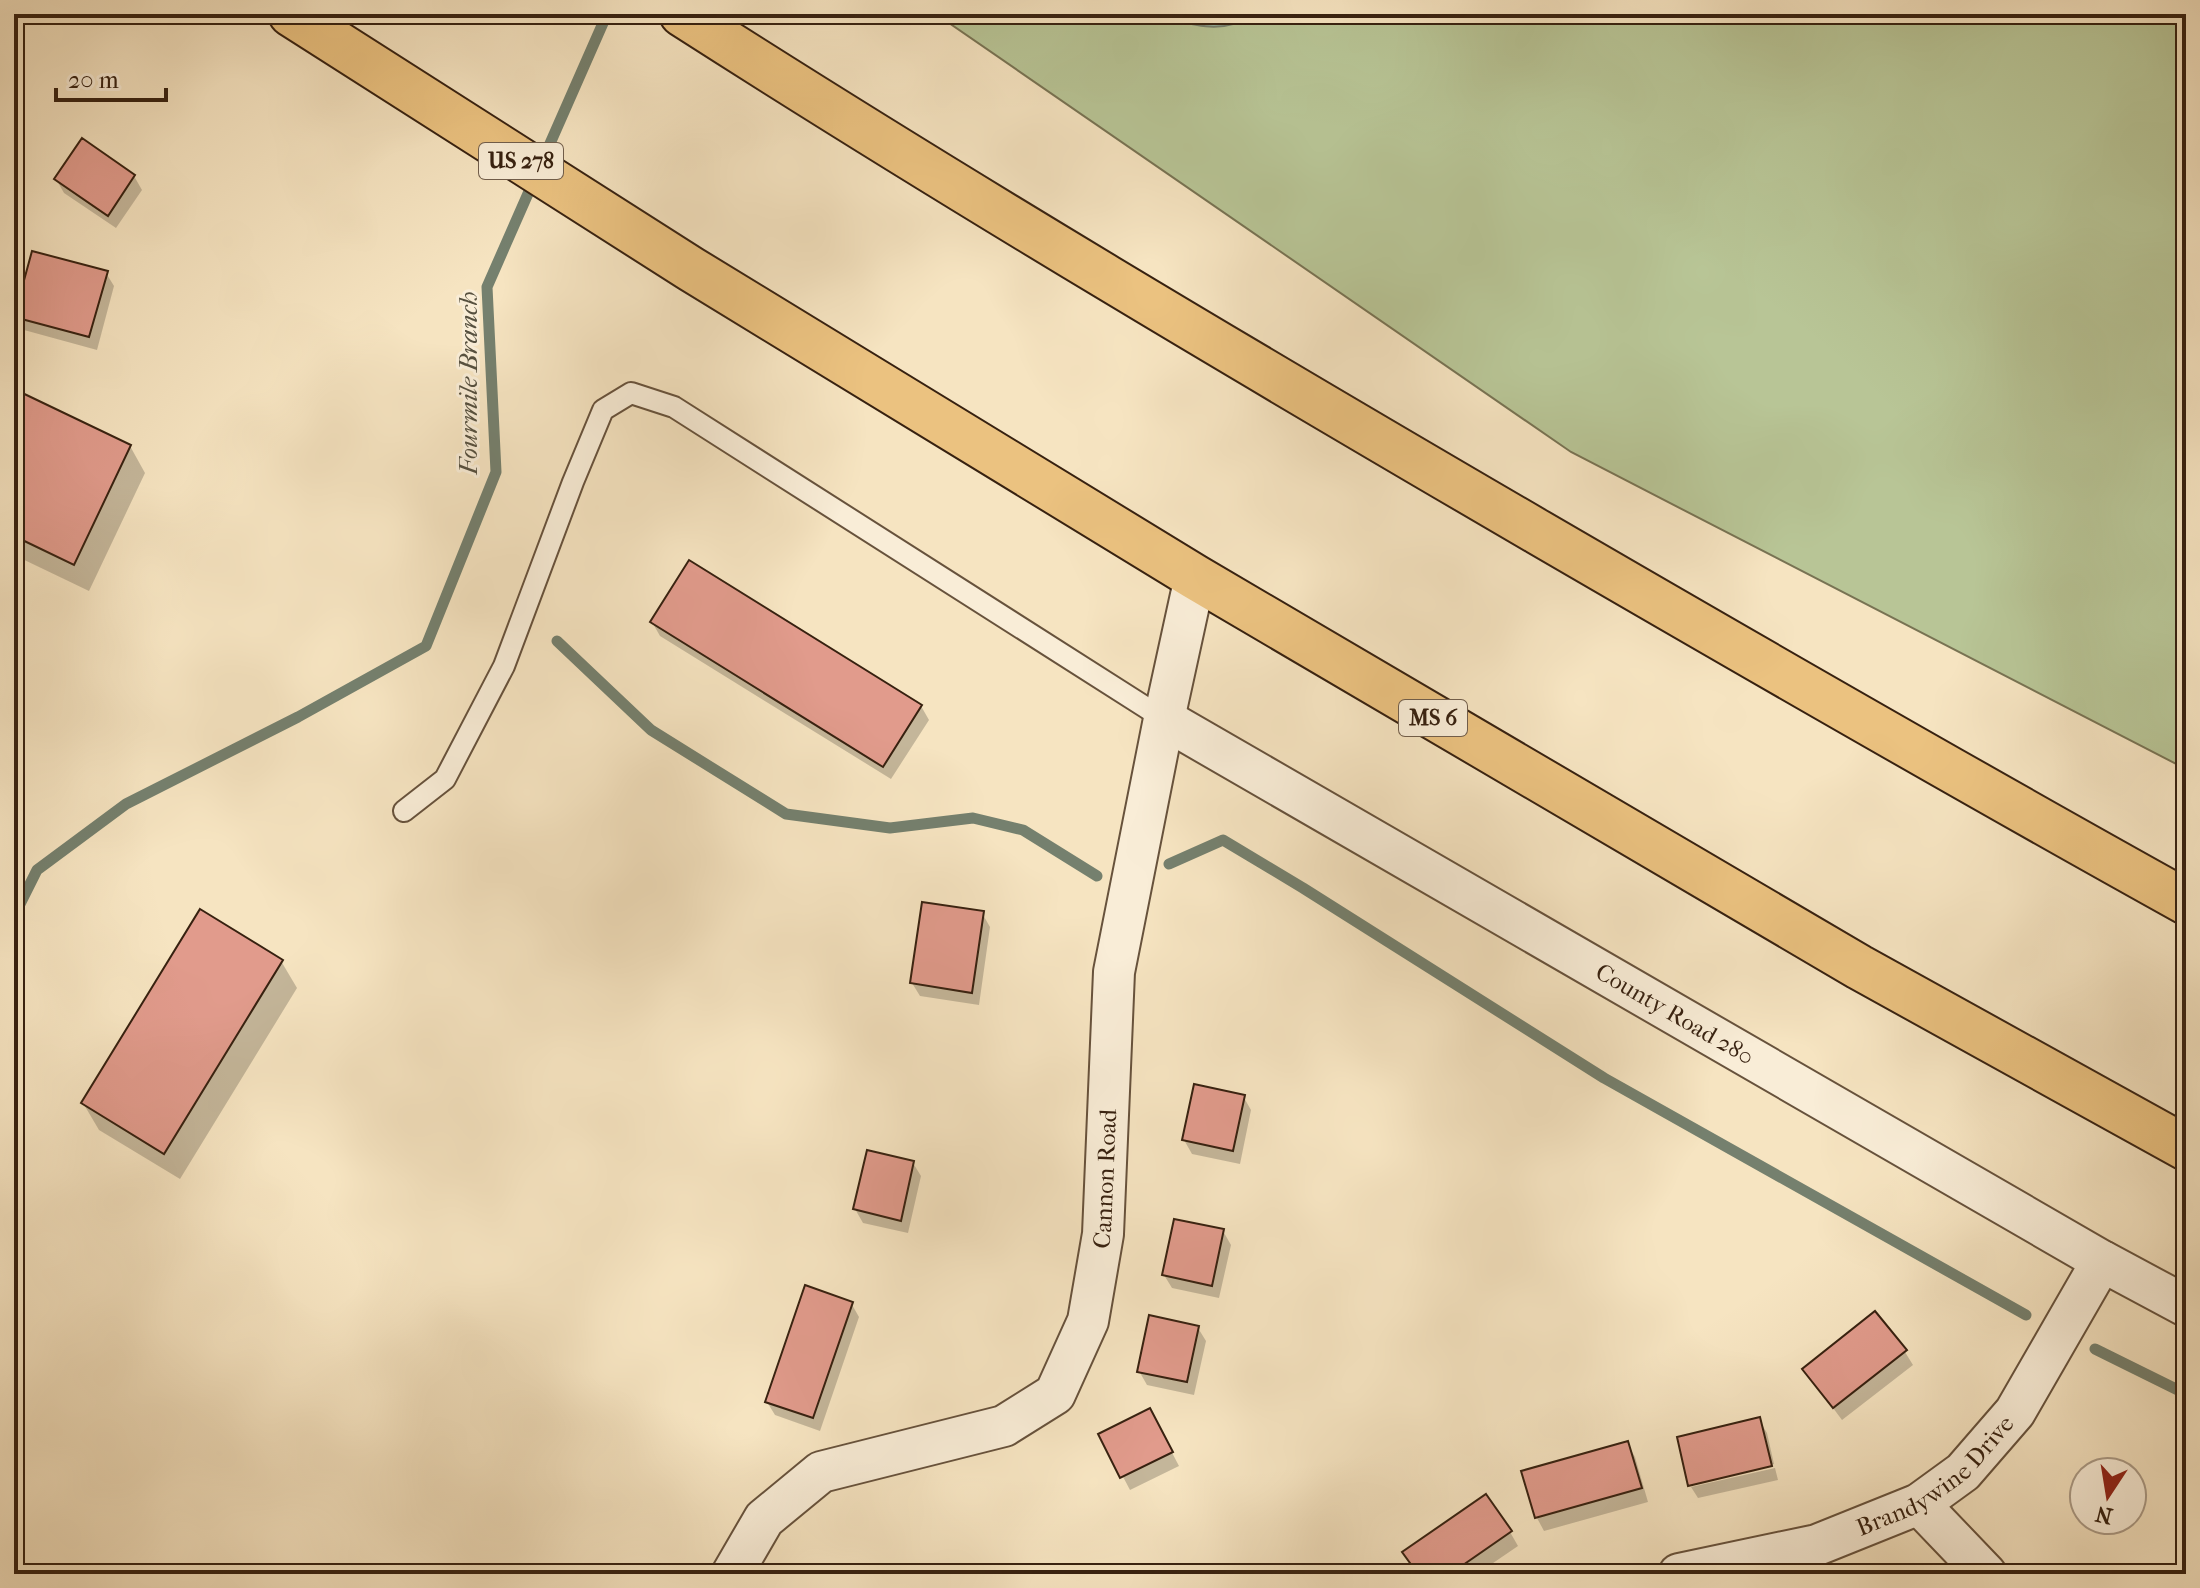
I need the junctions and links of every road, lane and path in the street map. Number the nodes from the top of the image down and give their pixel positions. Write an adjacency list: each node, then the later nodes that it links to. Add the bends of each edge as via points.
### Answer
1 (291, 14): 3 (highway, US 278)
2 (682, 14): 7 (highway, via 1300,393 1939,765)
3 (691, 269): 4 (highway, MS 6)
4 (1195, 577): 5 (street, Cannon Road); 8 (highway, MS 6, via 1859,967)
5 (1164, 719): 6 (lane, via 674,407 631,393 603,410 504,666 445,779); 9 (street, County Road 280); 12 (street, Cannon Road, via 1114,972 1103,1234 1088,1321 1055,1394 1004,1426 821,1472 764,1519)
6 (404, 811)
7 (2186, 902)
8 (2186, 1148)
9 (2102, 1261): 10 (street, County Road 280); 11 (street, Brandywine Drive, via 2015,1412 1963,1472)
10 (2186, 1306)
11 (1919, 1504): 13 (street, Brandywine Drive, via 1817,1545); 14 (street)
12 (732, 1574)
13 (1679, 1574)
14 (1986, 1574)

